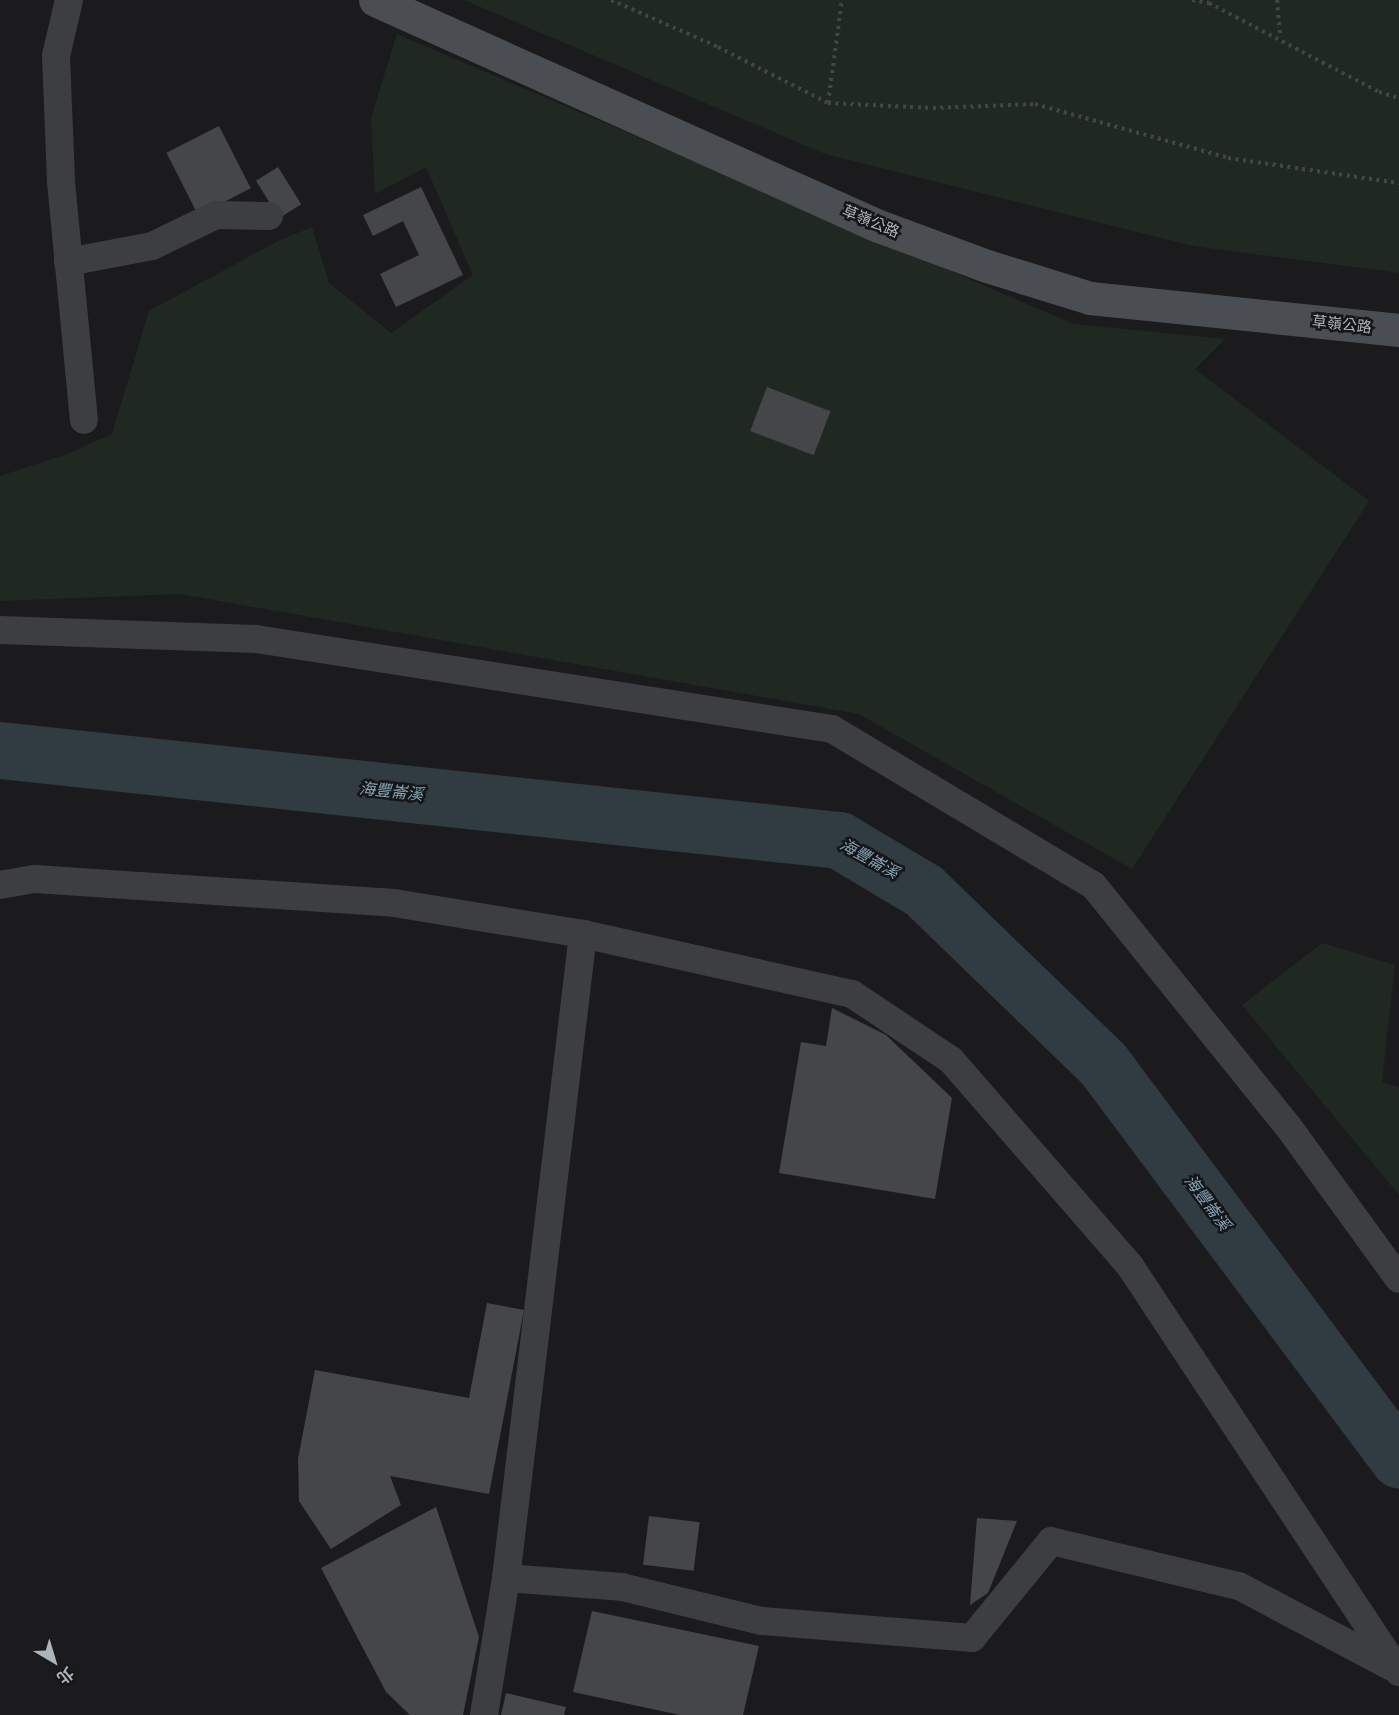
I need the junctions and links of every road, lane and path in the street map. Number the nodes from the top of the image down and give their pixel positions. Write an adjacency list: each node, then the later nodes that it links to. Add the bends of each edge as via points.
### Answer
1 (69, 0): 12 (street, via 56,56)
2 (375, 0): 13 (main road, 草嶺公路, via 876,225 987,266 1090,298)
3 (611, 0): 9 (path, via 718,47)
4 (842, 0): 9 (path)
5 (1192, 0): 7 (path, via 1209,3)
6 (1277, 0): 7 (path)
7 (1280, 38): 8 (path, via 1379,92)
8 (1399, 98)
9 (828, 103): 10 (path, via 933,108 1035,104 1228,158)
10 (1399, 183)
11 (269, 216): 12 (street, via 216,215 152,246)
12 (68, 262): 14 (street)
13 (1399, 330)
14 (84, 420)
15 (0, 630): 18 (street, via 256,639 832,729 1094,886 1287,1125)
16 (0, 885): 17 (street, via 35,879 394,903)
17 (583, 934): 19 (street); 20 (street, via 852,994 951,1060 1130,1266)
18 (1399, 1279)
19 (506, 1578): 20 (street, via 622,1587 762,1621 972,1638 1051,1541 1239,1586); 21 (street)
20 (1399, 1671)
21 (484, 1715)

